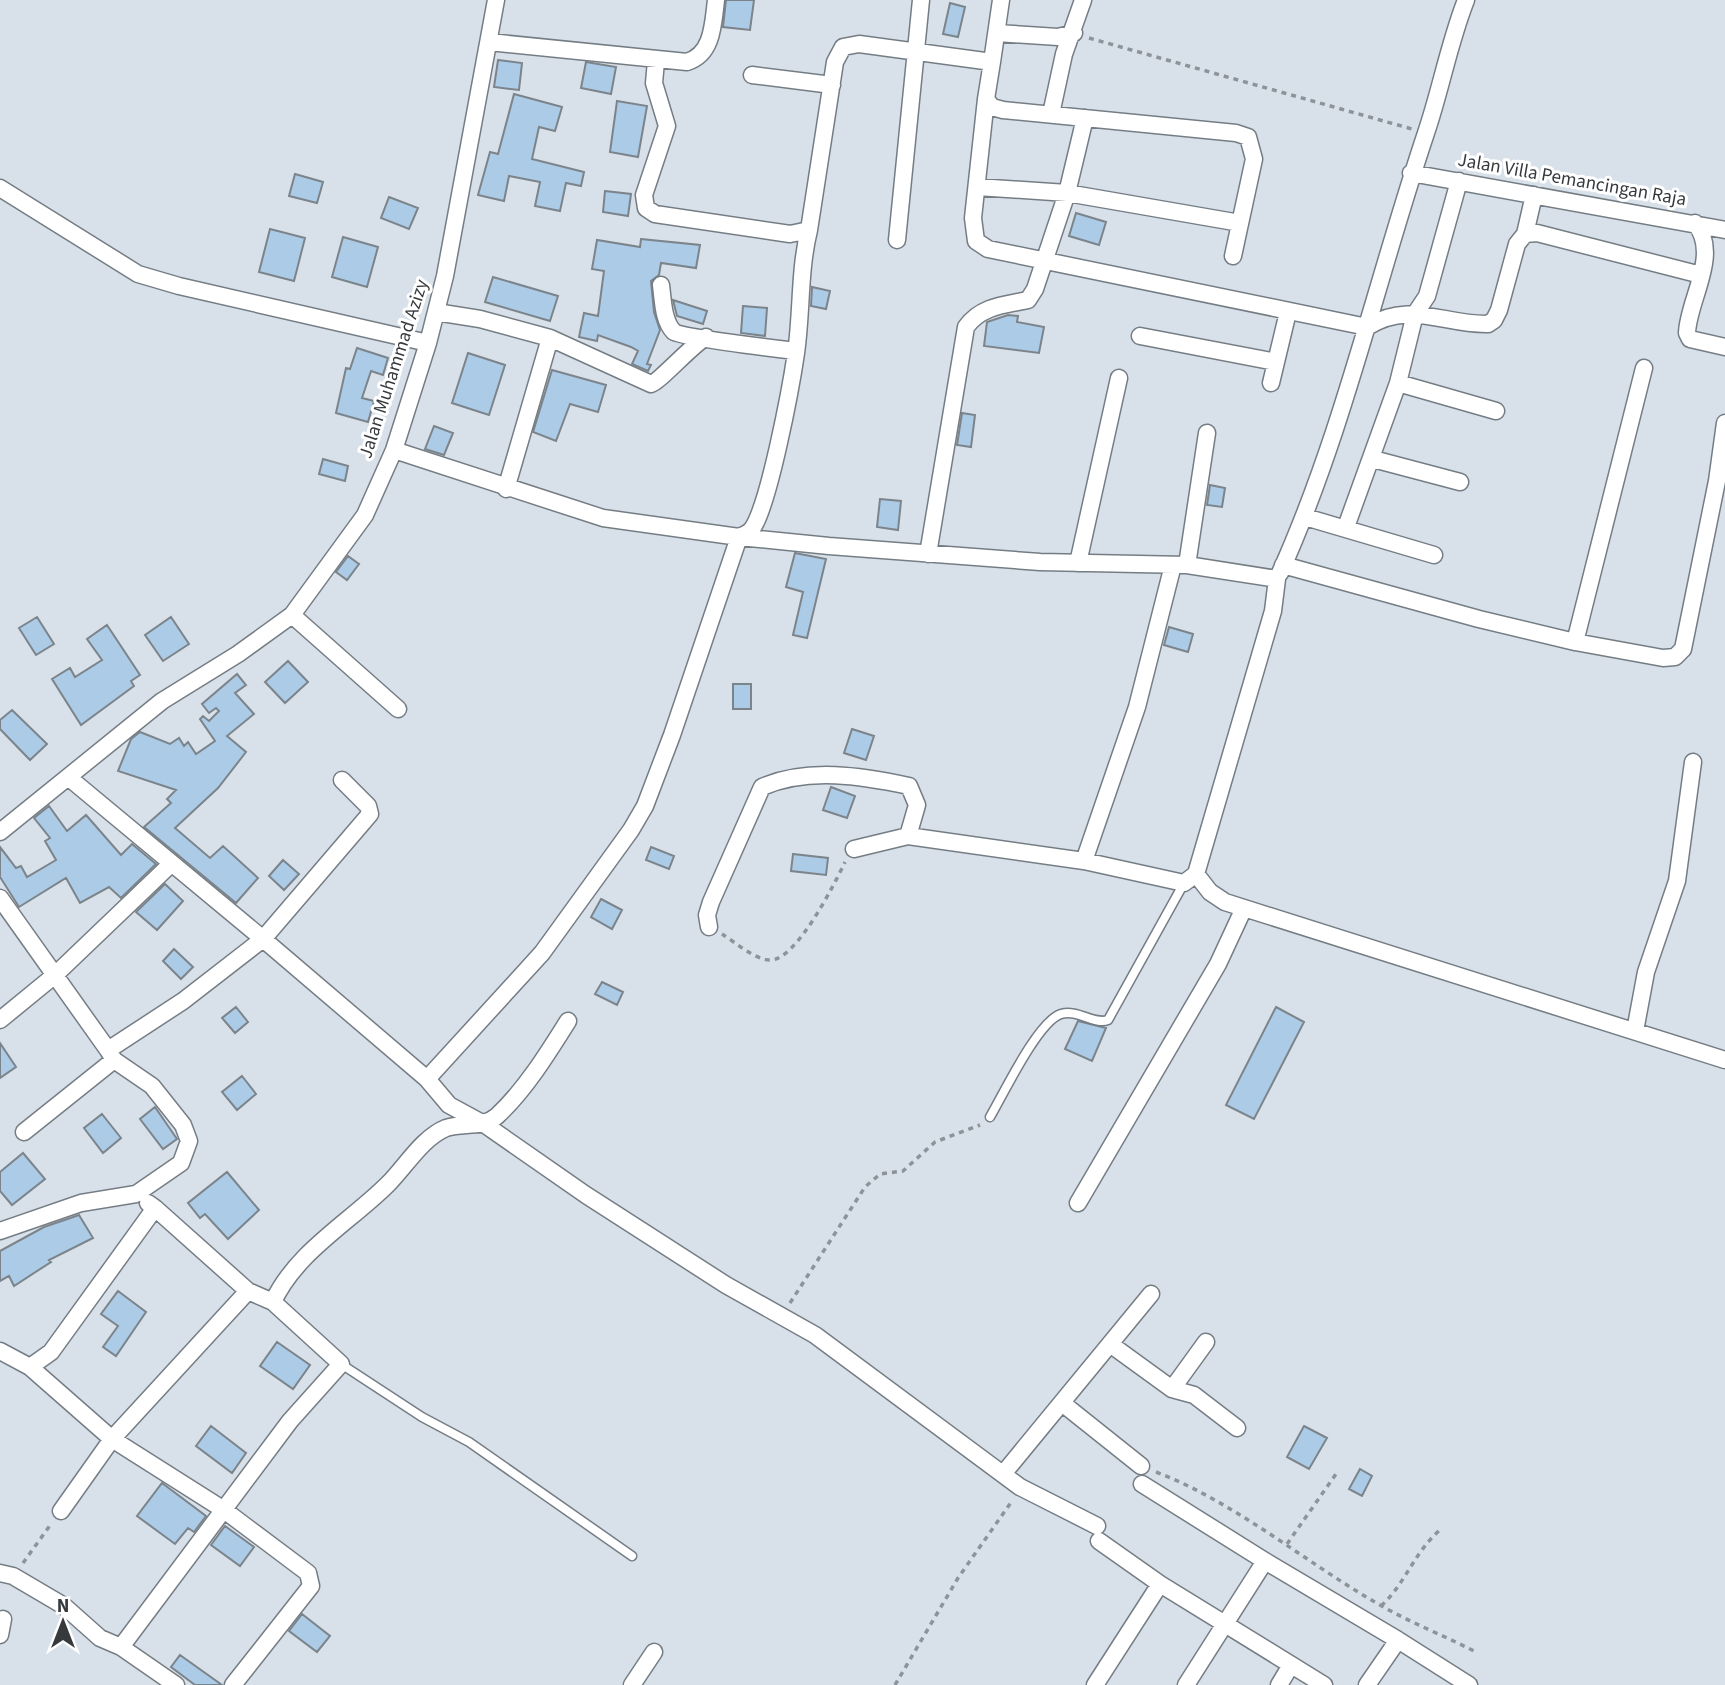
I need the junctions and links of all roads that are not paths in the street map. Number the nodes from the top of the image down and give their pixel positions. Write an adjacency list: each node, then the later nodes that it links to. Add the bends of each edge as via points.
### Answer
1 (496, 0): 9 (street, Jalan Muhammad Azizy)
2 (716, 0): 11 (street, via 713,28 698,59)
3 (921, 0): 10 (street)
4 (1001, 0): 7 (street)
5 (1083, 0): 8 (street)
6 (1466, 0): 18 (street)
7 (997, 33): 8 (street, via 1058,37); 12 (street)
8 (1074, 33): 16 (street, via 1064,54)
9 (489, 42): 11 (street); 34 (street, Jalan Muhammad Azizy)
10 (918, 53): 12 (street); 14 (street, via 859,44 843,47 835,62); 29 (street)
11 (656, 61): 26 (street, via 654,83 667,126 644,195 646,208 655,214 790,234)
12 (992, 62): 15 (street)
13 (752, 75): 14 (street)
14 (832, 85): 26 (street)
15 (986, 99): 16 (street, via 1003,110); 20 (street)
16 (1051, 114): 17 (street)
17 (1085, 118): 22 (street); 24 (street, via 1248,137 1254,159)
18 (1411, 173): 19 (street, Jalan Villa Pemancingan Raja); 37 (street)
19 (1459, 181): 23 (street, Jalan Villa Pemancingan Raja); 36 (street, via 1427,296)
20 (977, 187): 22 (street); 31 (street, via 976,241)
21 (0, 188): 41 (street, via 138,274)
22 (1067, 193): 24 (street); 31 (street)
23 (1534, 195): 25 (street, Jalan Villa Pemancingan Raja); 28 (street)
24 (1240, 223): 30 (street)
25 (1695, 223): 27 (street, Jalan Villa Pemancingan Raja); 32 (street, via 1704,243)
26 (809, 230): 43 (street, via 800,275)
27 (1725, 230)
28 (1525, 234): 32 (street); 36 (street, via 1517,244 1494,320 1474,324)
29 (897, 240)
30 (1233, 256)
31 (1045, 261): 35 (street); 59 (street, via 1028,300 985,309 966,327)
32 (1701, 275): 42 (street, via 1686,333 1690,339)
33 (661, 285): 39 (street, via 668,324 675,333 685,338)
34 (436, 312): 40 (street); 41 (street, Jalan Muhammad Azizy)
35 (1288, 312): 37 (street); 44 (street)
36 (1415, 314): 37 (street, via 1389,316); 48 (street)
37 (1367, 327): 56 (street)
38 (1140, 336): 44 (street)
39 (706, 337): 40 (street, via 651,384); 43 (street)
40 (550, 338): 55 (street)
41 (428, 343): 52 (street, Jalan Muhammad Azizy)
42 (1725, 348)
43 (796, 351): 58 (street, via 765,494 751,530)
44 (1276, 362): 47 (street)
45 (1644, 368): 65 (street)
46 (1118, 378): 61 (street)
47 (1271, 383)
48 (1398, 383): 49 (street); 53 (street)
49 (1496, 411)
50 (1725, 424): 65 (street, via 1683,649 1675,657 1663,658)
51 (1207, 433): 62 (street)
52 (394, 450): 55 (street); 64 (street, Jalan Muhammad Azizy, via 365,514)
53 (1373, 458): 54 (street); 57 (street)
54 (1460, 482)
55 (506, 489): 58 (street, via 603,518)
56 (1305, 517): 57 (street); 63 (street)
57 (1346, 527): 60 (street)
58 (738, 537): 59 (street); 86 (street, via 672,735 632,830 542,953)
59 (928, 554): 61 (street)
60 (1434, 555)
61 (1078, 562): 62 (street)
62 (1180, 565): 63 (street); 73 (street)
63 (1280, 572): 65 (street); 75 (street, via 1273,611)
64 (292, 615): 66 (street); 68 (street, Jalan Muhammad Azizy, via 162,701)
65 (1576, 642)
66 (398, 709)
67 (1693, 762): 83 (street, via 1677,881 1646,972)
68 (68, 776): 70 (street, Jalan Muhammad Azizy); 74 (street)
69 (342, 780): 79 (street, via 368,806 370,814)
70 (0, 832)
71 (908, 836): 72 (street); 73 (street); 78 (street, via 917,804 909,786 850,774 762,787 710,902)
72 (854, 849)
73 (1084, 861): 75 (street)
74 (171, 864): 79 (street); 80 (street)
75 (1190, 879): 77 (street); 88 (lane, via 1108,1020 1100,1022 1076,1013 1051,1019)
76 (0, 898): 80 (street)
77 (1244, 908): 83 (street); 93 (street, via 1218,964)
78 (709, 927)
79 (263, 939): 84 (street); 86 (street)
80 (55, 975): 81 (street); 84 (street)
81 (0, 1020)
82 (568, 1021): 89 (street, via 507,1104)
83 (1635, 1031): 85 (street)
84 (111, 1055): 91 (street); 92 (street, via 152,1086 183,1125 189,1141 181,1163)
85 (1725, 1060)
86 (427, 1079): 87 (street)
87 (449, 1105): 89 (street); 90 (street)
88 (990, 1117)
89 (484, 1124): 90 (street); 109 (street, via 726,1285 815,1335)
90 (446, 1128): 98 (street, via 317,1246 285,1280)
91 (24, 1132)
92 (136, 1194): 94 (street); 95 (street, via 81,1203)
93 (1078, 1203)
94 (155, 1208): 96 (street); 103 (street, via 63,1340)
95 (0, 1231)
96 (248, 1291): 98 (street); 107 (street)
97 (1152, 1294): 100 (street)
98 (273, 1302): 102 (street)
99 (1206, 1342): 104 (street)
100 (1111, 1344): 104 (street); 105 (street)
101 (0, 1351): 103 (street)
102 (341, 1364): 111 (street, via 290,1421); 113 (lane, via 469,1442)
103 (30, 1367): 107 (street)
104 (1172, 1389): 106 (street, via 1194,1395)
105 (1062, 1403): 108 (street); 109 (street)
106 (1237, 1428)
107 (112, 1439): 111 (street); 112 (street)
108 (1140, 1466)
109 (1003, 1474): 116 (street, via 1098,1533)
110 (1142, 1484): 114 (street)
111 (223, 1510): 119 (street); 123 (street, via 308,1573 311,1586)
112 (61, 1511)
113 (632, 1556)
114 (1265, 1561): 117 (street); 118 (street)
115 (7, 1574): 119 (street, via 64,1606 100,1638)
116 (1160, 1584): 117 (street); 125 (street)
117 (1226, 1625): 121 (street); 126 (street)
118 (1398, 1640): 129 (street); 130 (street)
119 (121, 1647): 122 (street)
120 (654, 1652): 124 (street)
121 (1292, 1665): 127 (street); 128 (street)
122 (176, 1685)
123 (233, 1685)
124 (632, 1685)
125 (1095, 1685)
126 (1186, 1685)
127 (1279, 1685)
128 (1324, 1685)
129 (1367, 1685)
130 (1469, 1685)

